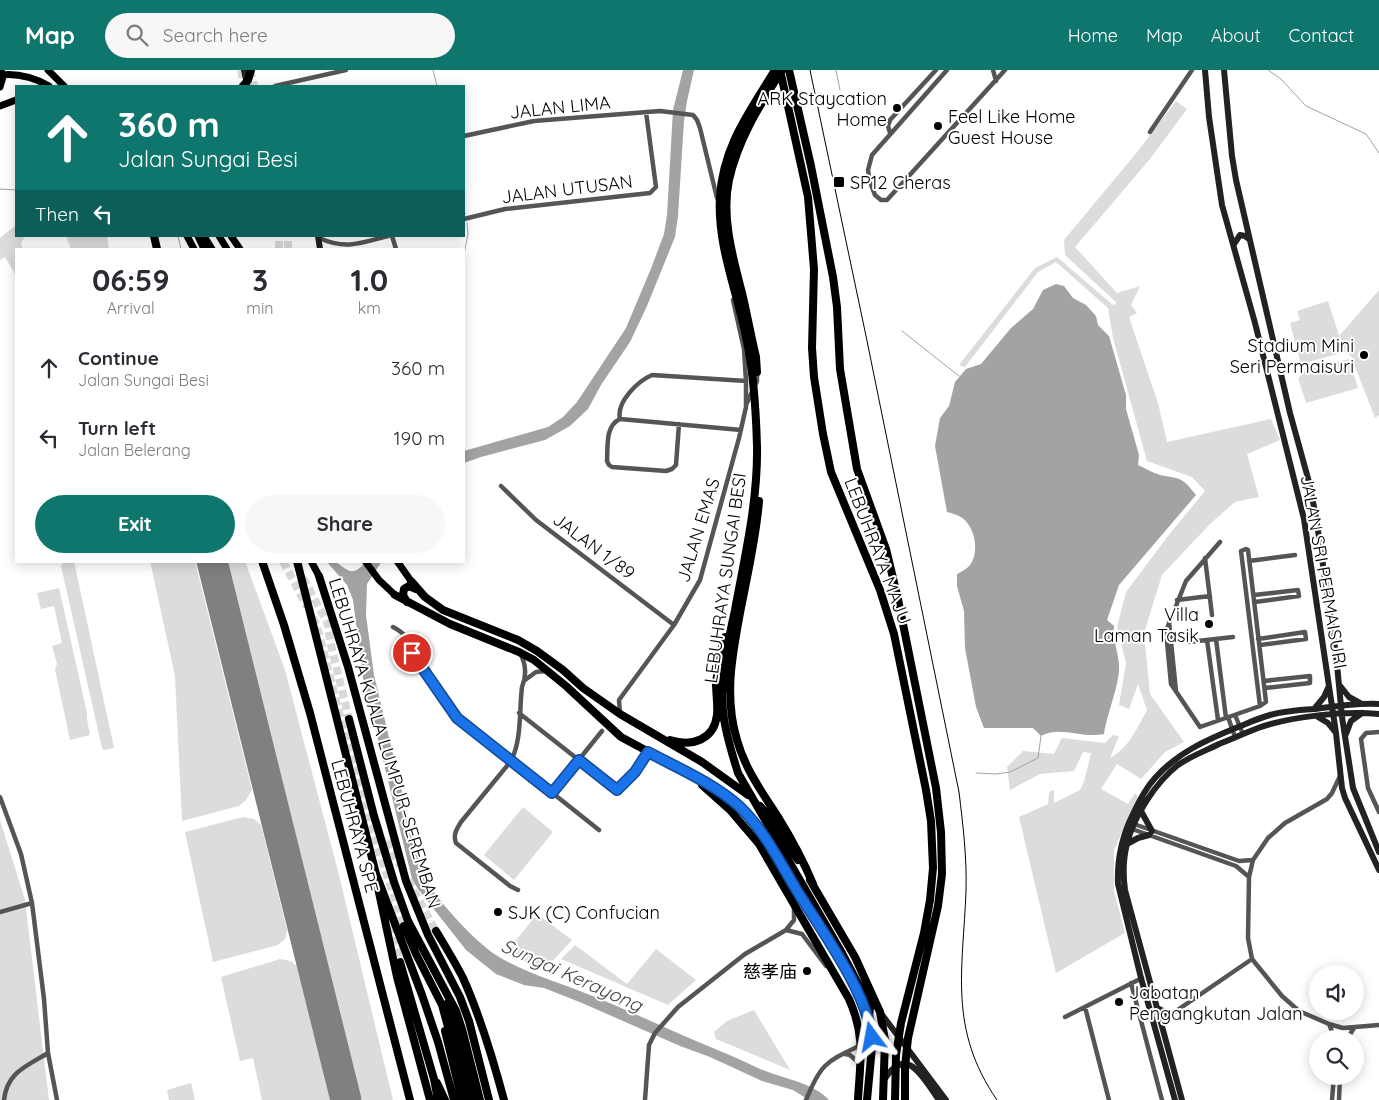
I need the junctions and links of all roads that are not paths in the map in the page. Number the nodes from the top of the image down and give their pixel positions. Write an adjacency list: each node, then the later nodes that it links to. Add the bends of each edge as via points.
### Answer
1 (1, 70): 25 (main road)
2 (50, 70): 21 (main road)
3 (244, 70): 22 (street)
4 (252, 70): 23 (highway)
5 (346, 70): 24 (street)
6 (775, 70): 46 (highway, LEBUHRAYA SUNGAI BESI, via 735,136 720,197 726,258 746,338)
7 (781, 70): 137 (highway, LEBUHRAYA SUNGAI BESI, via 748,127 728,181 732,254 756,357 760,455 758,514 729,685 731,715 746,766 800,854); 194 (highway, LEBUHRAYA MAJU, via 808,197 814,269 812,348 822,429 831,472 880,590 894,634 932,829 930,900 901,1023 896,1054)
8 (789, 70): 195 (highway, LEBUHRAYA MAJU, via 833,277 840,369 857,469 886,549 898,599 936,788 941,832 942,874 938,906 908,1038)
9 (936, 70): 31 (street, via 890,120)
10 (947, 70): 31 (street)
11 (993, 70): 18 (street)
12 (1006, 70): 18 (street)
13 (1192, 70): 30 (street)
14 (1205, 70): 40 (street, JALAN SRI PERMAISURI, via 1217,183)
15 (1224, 70): 39 (street, JALAN SRI PERMAISURI, via 1232,156)
16 (26, 71): 19 (main road)
17 (0, 75): 20 (main road, via 33,78)
18 (996, 81): 31 (street, via 884,201 875,195 868,170 872,155)
19 (39, 85)
20 (47, 85)
21 (63, 85)
22 (246, 85)
23 (246, 85)
24 (279, 85)
25 (0, 87)
26 (15, 100): 27 (main road)
27 (0, 106)
28 (646, 112): 29 (street, JALAN LIMA); 32 (street, JALAN LIMA, via 523,123); 34 (street, JALAN UTUSAN, via 656,187 650,193 504,209)
29 (693, 115): 33 (street, JALAN EMAS, via 700,128)
30 (1150, 132)
31 (890, 133)
32 (465, 136)
33 (716, 191): 45 (street, JALAN EMAS); 46 (street, JALAN EMAS, via 725,208 756,341 757,382)
34 (465, 219)
35 (205, 237): 42 (main road)
36 (231, 237): 43 (main road)
37 (319, 237): 41 (street, via 340,246)
38 (384, 237): 41 (street)
39 (1250, 239): 40 (street, via 1240,235); 48 (street, JALAN SRI PERMAISURI)
40 (1234, 244): 50 (street, JALAN SRI PERMAISURI)
41 (352, 245): 44 (street)
42 (211, 248)
43 (239, 248)
44 (346, 248)
45 (746, 381): 47 (street, JALAN EMAS); 49 (street, via 652,375 626,398 618,413)
46 (754, 390): 47 (street, JALAN EMAS); 72 (highway, LEBUHRAYA SUNGAI BESI, via 757,448 754,500)
47 (746, 406): 52 (street, JALAN EMAS)
48 (1290, 412): 50 (street, via 1287,422); 88 (street, JALAN SRI PERMAISURI, via 1316,517)
49 (620, 419): 51 (street); 51 (street, via 610,428 607,461 612,467 672,469 676,464)
50 (1279, 420): 87 (street, JALAN SRI PERMAISURI, via 1304,519)
51 (679, 424): 52 (street)
52 (741, 430): 74 (street, JALAN EMAS, via 700,580)
53 (501, 486): 74 (street, JALAN 1/89, via 536,520)
54 (1220, 542): 56 (street)
55 (1295, 555): 57 (street)
56 (1206, 558): 68 (street); 69 (street, via 1186,580)
57 (1249, 561): 67 (street); 80 (street, via 1248,550 1243,549)
58 (265, 563): 177 (highway, LEBUHRAYA SPE, via 288,624 313,712)
59 (297, 563): 135 (highway, LEBUHRAYA KUALA LUMPUR–SEREMBAN)
60 (315, 563): 63 (main road)
61 (367, 563): 66 (main road)
62 (398, 563): 64 (main road)
63 (319, 576): 186 (highway, LEBUHRAYA KUALA LUMPUR–SEREMBAN, via 348,666 406,881 428,935 460,997)
64 (411, 581): 65 (highway)
65 (418, 590): 71 (highway, via 409,586 404,589 403,595); 92 (highway, via 443,610 531,647)
66 (395, 595): 71 (highway)
67 (1254, 595): 70 (street); 70 (street, via 1298,590 1299,596)
68 (1210, 596): 69 (street); 73 (street)
69 (1177, 600): 107 (street, via 1169,621 1176,692 1200,727)
70 (1255, 602): 77 (street)
71 (408, 603): 83 (highway)
72 (735, 611): 112 (highway, via 724,640 718,670 715,724 699,741 680,743); 158 (highway, LEBUHRAYA SUNGAI BESI, via 726,652 723,710 738,773 857,979 870,1006)
73 (1212, 615)
74 (674, 624): 90 (street, JALAN EMAS)
75 (393, 627): 119 (street, via 408,638 412,653 452,713)
76 (1233, 637): 78 (street)
77 (1259, 638): 80 (street); 82 (street); 82 (street, via 1305,632 1306,639)
78 (1216, 639): 79 (street); 105 (street)
79 (1207, 640): 81 (street); 107 (street)
80 (1251, 640): 94 (street)
81 (1189, 642)
82 (1260, 645): 86 (street)
83 (519, 652): 84 (highway); 85 (street, via 525,666)
84 (548, 671): 85 (street, via 536,672); 117 (highway, via 621,737)
85 (525, 680): 99 (street)
86 (1264, 681): 89 (street); 89 (street, via 1310,676 1310,683)
87 (1329, 686): 96 (street, JALAN SRI PERMAISURI); 97 (street)
88 (1340, 686): 91 (street, via 1350,698); 95 (street, JALAN SRI PERMAISURI)
89 (1266, 688): 94 (street, via 1266,702)
90 (620, 700): 92 (street); 101 (street)
91 (1362, 703): 93 (street); 95 (street)
92 (605, 704): 101 (highway)
93 (1379, 704)
94 (1260, 706): 108 (street)
95 (1341, 706): 96 (street); 100 (street, JALAN SRI PERMAISURI)
96 (1332, 707): 97 (street); 102 (street, JALAN SRI PERMAISURI)
97 (1314, 709): 108 (street)
98 (1363, 712): 100 (street); 103 (street); 115 (street, via 1351,721)
99 (519, 713): 118 (street); 119 (street, via 518,743)
100 (1342, 713): 102 (street); 115 (street, JALAN SRI PERMAISURI)
101 (620, 714): 112 (highway)
102 (1333, 714): 104 (street); 113 (street, JALAN SRI PERMAISURI)
103 (1379, 714)
104 (1317, 716): 113 (street); 114 (street, via 1279,722)
105 (1227, 717): 107 (street); 108 (street); 109 (street)
106 (349, 720): 126 (highway)
107 (1218, 720)
108 (1238, 720): 109 (street); 114 (street)
109 (1231, 726): 116 (street); 127 (street, via 1172,761 1147,788)
110 (602, 731): 118 (street)
111 (1379, 732): 125 (street, via 1366,733 1362,739 1368,788)
112 (652, 733): 137 (highway, LEBUHRAYA SUNGAI BESI, via 719,773 756,801)
113 (1336, 733): 121 (street, JALAN SRI PERMAISURI)
114 (1243, 734): 116 (street)
115 (1345, 736): 132 (street, JALAN SRI PERMAISURI, via 1355,796)
116 (1235, 737): 124 (street, via 1177,766 1152,793)
117 (648, 752): 118 (street, via 635,772 617,790); 120 (highway)
118 (579, 760): 122 (street)
119 (511, 761): 122 (street); 138 (street, via 461,822 454,838 456,844)
120 (687, 772): 140 (highway, via 759,844); 158 (highway, via 726,796 754,824 842,964)
121 (1341, 774): 133 (street, via 1327,799 1268,838); 134 (street, JALAN SRI PERMAISURI, via 1345,798)
122 (552, 793): 128 (street)
123 (0, 797): 139 (street, via 21,854)
124 (1141, 811): 127 (street); 129 (street)
125 (1379, 812)
126 (374, 816): 130 (highway); 152 (highway, via 408,921)
127 (1131, 826): 129 (street); 131 (street); 149 (street, via 1118,860 1118,884)
128 (599, 830)
129 (1151, 833): 131 (street); 133 (street, via 1239,861); 136 (street, via 1236,866)
130 (387, 841)
131 (1126, 845): 147 (street, via 1125,890)
132 (1379, 852)
133 (1253, 860): 136 (street)
134 (1379, 870)
135 (376, 874): 178 (highway, via 398,977); 181 (highway, LEBUHRAYA KUALA LUMPUR–SEREMBAN, via 422,995)
136 (1249, 877): 145 (street, via 1248,938)
137 (813, 884): 155 (highway, LEBUHRAYA SUNGAI BESI, via 855,957)
138 (518, 890)
139 (32, 904): 141 (street); 165 (street)
140 (794, 904): 143 (street, via 794,920); 148 (highway)
141 (0, 912)
142 (404, 926): 150 (highway)
143 (786, 930): 148 (street, via 802,934); 189 (street, via 745,954 665,1020 649,1045)
144 (436, 931): 167 (highway, via 462,976)
145 (1252, 959): 156 (street); 160 (street, via 1282,996 1300,1011)
146 (400, 962): 169 (highway)
147 (1148, 975): 149 (street); 154 (street)
148 (837, 977): 164 (highway, via 857,1016)
149 (1141, 978): 151 (street); 159 (street)
150 (428, 979): 182 (highway); 183 (highway, via 442,1005)
151 (1131, 984): 153 (street); 197 (street)
152 (444, 991): 184 (highway); 185 (highway, via 462,1029)
153 (1085, 1007): 157 (street); 196 (street)
154 (1157, 1008): 156 (street); 159 (street)
155 (880, 1012): 170 (highway, LEBUHRAYA SUNGAI BESI, via 885,1040); 175 (street)
156 (1171, 1015): 159 (street)
157 (1065, 1017)
158 (869, 1019): 192 (highway, LEBUHRAYA SUNGAI BESI, via 872,1047)
159 (1158, 1024): 198 (street); 199 (street)
160 (1329, 1024): 162 (street); 163 (street)
161 (1379, 1025): 162 (street)
162 (1354, 1028)
163 (1331, 1030)
164 (862, 1045): 166 (street); 168 (highway)
165 (48, 1053): 174 (street, via 12,1077); 176 (street)
166 (844, 1054): 168 (street); 190 (street, via 824,1065)
167 (494, 1063): 187 (highway); 188 (highway)
168 (860, 1064): 191 (highway)
169 (434, 1079): 179 (highway); 180 (highway)
170 (883, 1081): 175 (street, via 892,1068 906,1062); 193 (highway, LEBUHRAYA SUNGAI BESI)
171 (1333, 1085): 200 (street)
172 (1340, 1085): 201 (street)
173 (0, 1092): 174 (street)
174 (4, 1098)
175 (941, 1099)
176 (57, 1100)
177 (412, 1100)
178 (430, 1100)
179 (438, 1100)
180 (445, 1100)
181 (454, 1100)
182 (462, 1100)
183 (468, 1100)
184 (475, 1100)
185 (480, 1100)
186 (489, 1100)
187 (500, 1100)
188 (504, 1100)
189 (645, 1100)
190 (806, 1100)
191 (857, 1100)
192 (867, 1100)
193 (883, 1100)
194 (896, 1100)
195 (905, 1100)
196 (1109, 1100)
197 (1162, 1100)
198 (1175, 1100)
199 (1182, 1100)
200 (1332, 1100)
201 (1339, 1100)

